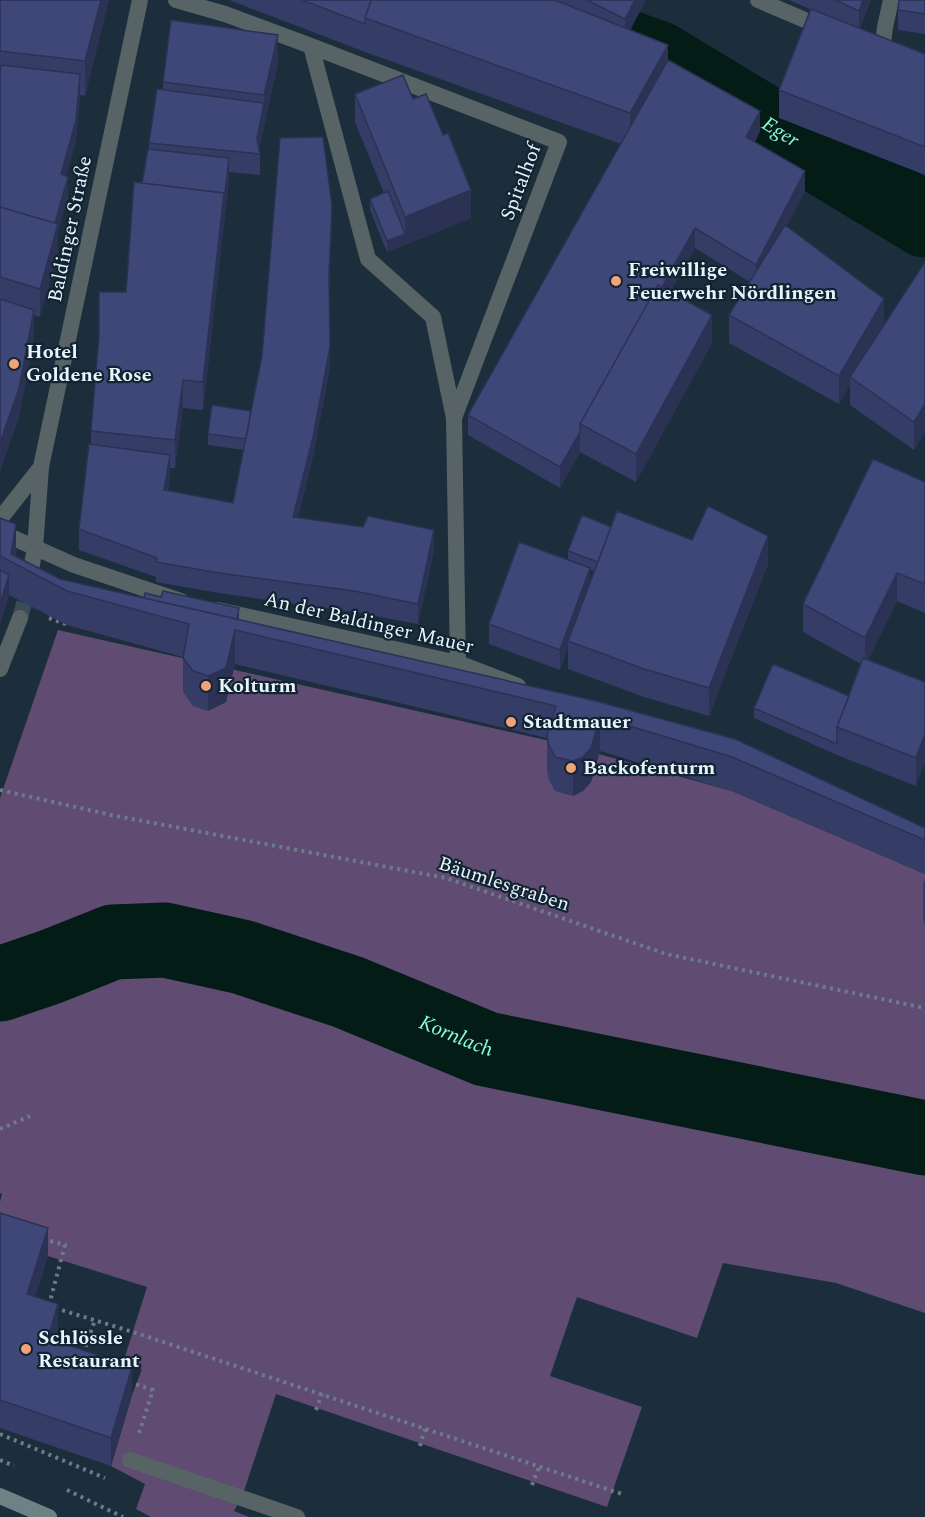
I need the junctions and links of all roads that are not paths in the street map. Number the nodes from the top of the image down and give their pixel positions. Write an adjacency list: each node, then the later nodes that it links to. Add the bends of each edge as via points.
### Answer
1 (140, 0): 9 (street, Baldinger Straße)
2 (176, 0): 7 (street, Spitalhof)
3 (758, 0): 5 (street)
4 (891, 0): 6 (street, via 885,27 888,52)
5 (840, 35)
6 (861, 43)
7 (311, 46): 8 (street, Spitalhof, via 369,259 433,317); 8 (street, Spitalhof, via 559,142)
8 (454, 418): 15 (street, Spitalhof)
9 (40, 467): 10 (street, Baldinger Straße); 12 (street, Baldinger Straße)
10 (0, 519)
11 (0, 532): 12 (street, An der Baldinger Mauer)
12 (35, 548): 13 (street, Baldinger Straße); 15 (street, An der Baldinger Mauer, via 74,565 201,606)
13 (26, 596)
14 (20, 618): 16 (street)
15 (458, 663): 17 (street, An der Baldinger Mauer)
16 (0, 669)
17 (534, 692)
18 (130, 1460): 21 (street)
19 (0, 1496): 20 (main road)
20 (49, 1517)
21 (297, 1517)

